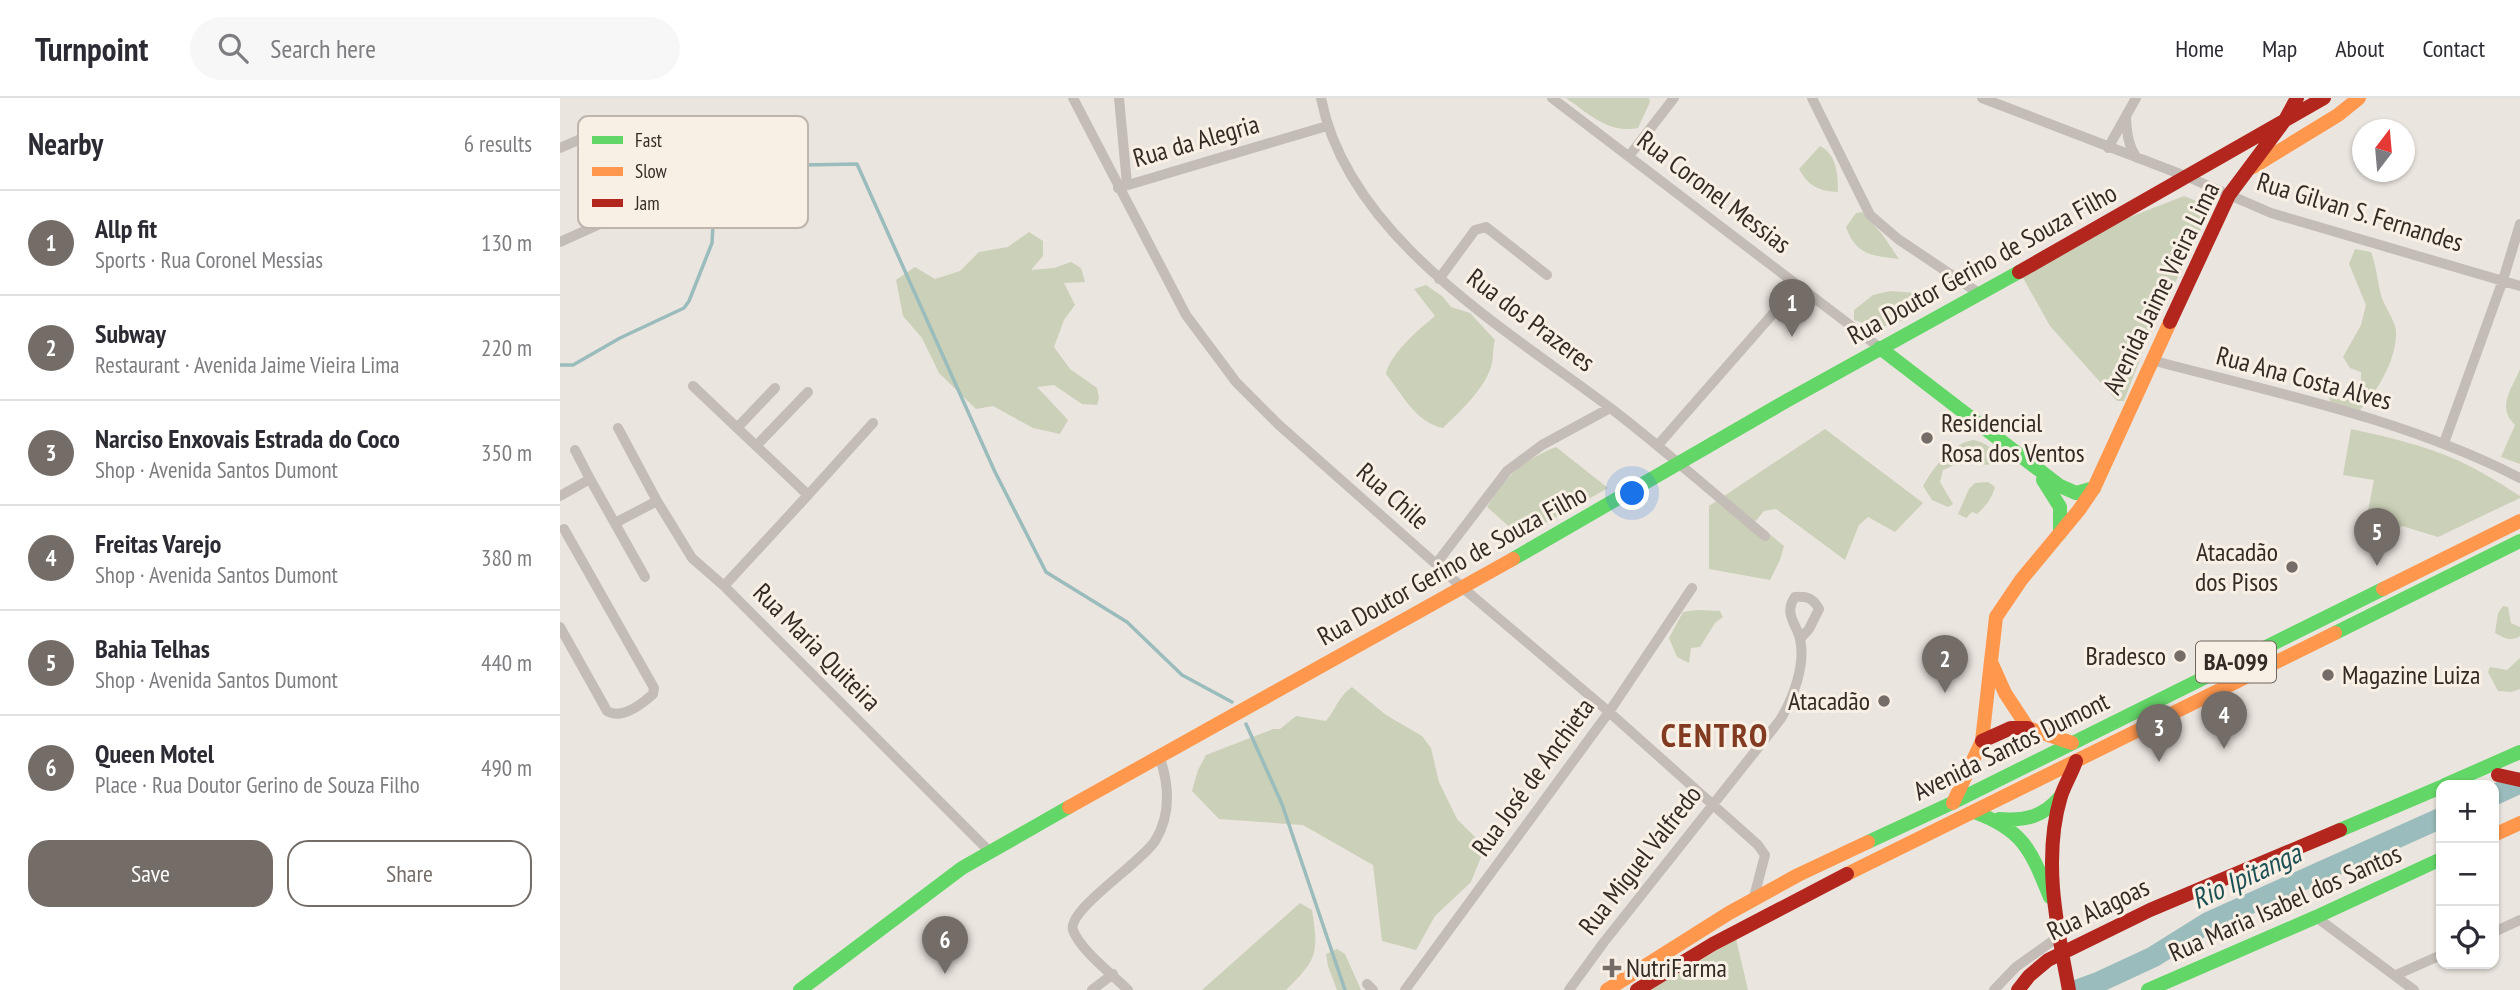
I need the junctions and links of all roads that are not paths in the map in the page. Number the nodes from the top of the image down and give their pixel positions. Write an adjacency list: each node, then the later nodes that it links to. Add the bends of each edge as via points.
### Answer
1 (1073, 98): 22 (street, Rua Chile)
2 (1119, 98): 22 (street)
3 (1321, 98): 14 (street, Rua dos Prazeres)
4 (1552, 98): 18 (street, Rua Coronel Messias)
5 (1674, 98): 18 (street)
6 (1812, 98): 32 (street, via 1870,215)
7 (1982, 98): 17 (street, Rua Gilvan S. Fernandes)
8 (2136, 98): 12 (street)
9 (2297, 98): 13 (main road, Avenida Jaime Vieira Lima)
10 (2324, 98): 13 (main road, Rua Doutor Gerino de Souza Filho)
11 (2358, 98): 20 (main road)
12 (2125, 117): 17 (street); 19 (street, via 2130,148)
13 (2285, 120): 20 (main road, Avenida Jaime Vieira Lima); 21 (main road, Rua Doutor Gerino de Souza Filho)
14 (1327, 126): 22 (street, Rua da Alegria); 28 (street, Rua dos Prazeres, via 1375,209 1400,242)
15 (578, 140): 16 (street)
16 (560, 148)
17 (2108, 148): 19 (street, Rua Gilvan S. Fernandes)
18 (1629, 156): 30 (street, Rua Coronel Messias)
19 (2137, 158): 21 (street, Rua Gilvan S. Fernandes)
20 (2249, 169): 23 (main road, Avenida Jaime Vieira Lima)
21 (2188, 177): 23 (street, Rua Gilvan S. Fernandes); 32 (main road, Rua Doutor Gerino de Souza Filho)
22 (1122, 186): 60 (street, Rua Chile, via 1186,315 1236,382)
23 (2230, 195): 29 (street, Rua Gilvan S. Fernandes, via 2272,213); 34 (main road, Avenida Jaime Vieira Lima)
24 (2520, 223): 29 (street)
25 (591, 228): 26 (street)
26 (560, 242)
27 (1547, 275): 28 (street, via 1486,227 1475,230)
28 (1439, 279): 38 (street, Rua dos Prazeres)
29 (2503, 280): 31 (street, Rua Gilvan S. Fernandes); 42 (street)
30 (1798, 285): 33 (street, Rua Coronel Messias); 43 (street)
31 (2520, 286)
32 (1980, 294): 33 (main road, Rua Doutor Gerino de Souza Filho)
33 (1880, 348): 46 (main road, Rua Doutor Gerino de Souza Filho); 47 (main road)
34 (2151, 360): 42 (street, Rua Ana Costa Alves); 50 (main road, Avenida Jaime Vieira Lima)
35 (692, 386): 41 (street)
36 (775, 388): 41 (street)
37 (808, 392): 44 (street)
38 (1609, 408): 43 (street, Rua dos Prazeres); 60 (street, via 1542,445 1507,471)
39 (873, 423): 52 (street, Rua Maria Quiteira)
40 (618, 428): 53 (street)
41 (737, 428): 44 (street)
42 (2444, 443): 48 (street, Rua Ana Costa Alves)
43 (1658, 445): 46 (street, Rua dos Prazeres)
44 (756, 446): 52 (street)
45 (575, 450): 49 (street)
46 (1679, 465): 58 (street, Rua dos Prazeres); 64 (main road, Rua Doutor Gerino de Souza Filho)
47 (2032, 465): 50 (main road, via 2068,491 2082,493); 57 (main road, via 2060,507)
48 (2520, 478)
49 (590, 479): 51 (street); 55 (street)
50 (2094, 488): 57 (main road, Avenida Jaime Vieira Lima)
51 (561, 493)
52 (808, 495): 62 (street, Rua Maria Quiteira)
53 (657, 501): 55 (street); 62 (street, via 692,558)
54 (2520, 521): 71 (main road, Avenida Santos Dumont / BA-099)
55 (615, 523): 61 (street)
56 (562, 527): 65 (street, via 654,688 653,694 621,715 607,710)
57 (2060, 533): 67 (main road, Avenida Jaime Vieira Lima, via 1996,617)
58 (1765, 536)
59 (2520, 541): 74 (main road, Avenida Santos Dumont / BA-099)
60 (1436, 564): 64 (street, Rua Chile)
61 (645, 577)
62 (724, 586): 86 (street, Rua Maria Quiteira)
63 (1692, 587): 68 (street, Rua José de Anchieta)
64 (1463, 588): 68 (street, Rua Chile); 73 (main road, Rua Doutor Gerino de Souza Filho)
65 (560, 627)
66 (1800, 639): 66 (street, Rua Miguel Valfredo, via 1790,608 1795,597 1811,599 1819,609); 80 (street, Rua Miguel Valfredo, via 1798,682 1790,703)
67 (1992, 662): 69 (main road, Avenida Jaime Vieira Lima); 70 (main road, Avenida Jaime Vieira Lima)
68 (1609, 712): 80 (street, Rua Chile); 101 (street, Rua José de Anchieta)
69 (2028, 728): 70 (main road, via 2011,728); 71 (main road)
70 (1982, 741): 81 (main road, Avenida Jaime Vieira Lima)
71 (2073, 743): 81 (main road, Avenida Santos Dumont / BA-099)
72 (2520, 752): 75 (main road, Rua Alagoas)
73 (1160, 758): 86 (main road, Rua Doutor Gerino de Souza Filho); 96 (street, via 1166,776 1166,807 1156,839 1145,854 1087,903 1072,926 1085,948)
74 (2076, 761): 79 (main road); 82 (main road, Avenida Santos Dumont / BA-099)
75 (2480, 771): 76 (main road, Rua Alagoas); 77 (main road)
76 (2458, 780)
77 (2520, 780)
78 (2436, 789): 95 (main road, Rua Alagoas, via 2150,910)
79 (2062, 796): 83 (main road, via 2040,816 2024,821); 89 (main road, via 2052,856)
80 (1713, 803): 88 (street, Rua Chile, via 1765,855); 102 (street, Rua Miguel Valfredo)
81 (1952, 803): 88 (main road, Avenida Santos Dumont / BA-099)
82 (1974, 812): 83 (main road); 104 (main road, Avenida Santos Dumont / BA-099, via 1713,944)
83 (1998, 819): 89 (main road, via 2024,842)
84 (2520, 823): 85 (main road)
85 (2499, 833)
86 (989, 851): 98 (main road, Rua Doutor Gerino de Souza Filho)
87 (2436, 861): 90 (main road, Rua Maria Isabel dos Santos)
88 (1754, 899): 103 (main road, Avenida Santos Dumont / BA-099)
89 (2054, 907): 93 (main road)
90 (2316, 917): 97 (street); 108 (main road, Rua Maria Isabel dos Santos)
91 (2520, 920): 92 (street)
92 (2499, 930)
93 (2058, 937): 95 (main road); 105 (street, via 2016,967)
94 (2436, 957): 97 (street)
95 (2064, 961): 106 (main road, Rua Alagoas, via 2048,960); 107 (main road)
96 (1113, 974): 99 (street); 100 (street)
97 (2396, 975): 109 (street)
98 (800, 990)
99 (1092, 990)
100 (1128, 990)
101 (1405, 990)
102 (1569, 990)
103 (1607, 990)
104 (1637, 990)
105 (1994, 990)
106 (2018, 990)
107 (2069, 990)
108 (2148, 990)
109 (2414, 990)

